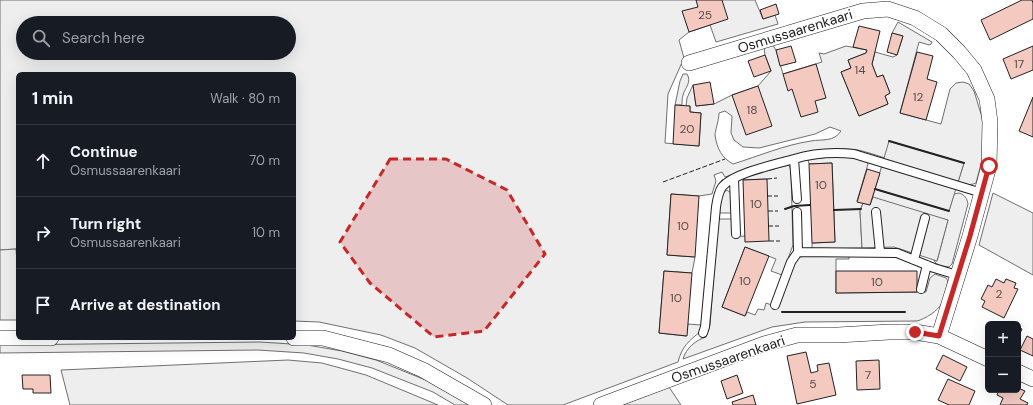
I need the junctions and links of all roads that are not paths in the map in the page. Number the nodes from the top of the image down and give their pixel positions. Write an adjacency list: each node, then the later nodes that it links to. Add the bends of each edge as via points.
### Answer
1 (689, 63): 4 (street, Osmussaarenkaari, via 863,11 888,9 916,18 941,34 959,52 974,70 987,99 990,122 989,166)
2 (794, 159): 3 (lane); 4 (lane, via 837,152 854,154); 5 (lane)
3 (734, 179): 9 (lane); 17 (lane, via 723,186 718,195)
4 (982, 193): 14 (street, Osmussaarenkaari)
5 (797, 199)
6 (797, 212): 10 (lane)
7 (876, 212): 11 (lane)
8 (925, 218): 12 (lane)
9 (736, 234)
10 (798, 252): 11 (lane); 16 (lane, via 791,262)
11 (880, 252): 12 (lane, via 897,253)
12 (914, 260): 13 (lane)
13 (928, 266): 14 (lane); 15 (lane)
14 (957, 275): 18 (street, Osmussaarenkaari)
15 (921, 289)
16 (775, 305)
17 (703, 333)
18 (939, 336): 22 (street); 26 (street, Osmussaarenkaari, via 915,332 797,335 764,344)
19 (0, 338): 20 (street)
20 (16, 338)
21 (296, 338): 25 (street, via 323,338 389,355 423,370)
22 (986, 357)
23 (1021, 373): 24 (street)
24 (1033, 379)
25 (484, 405)
26 (601, 405)

